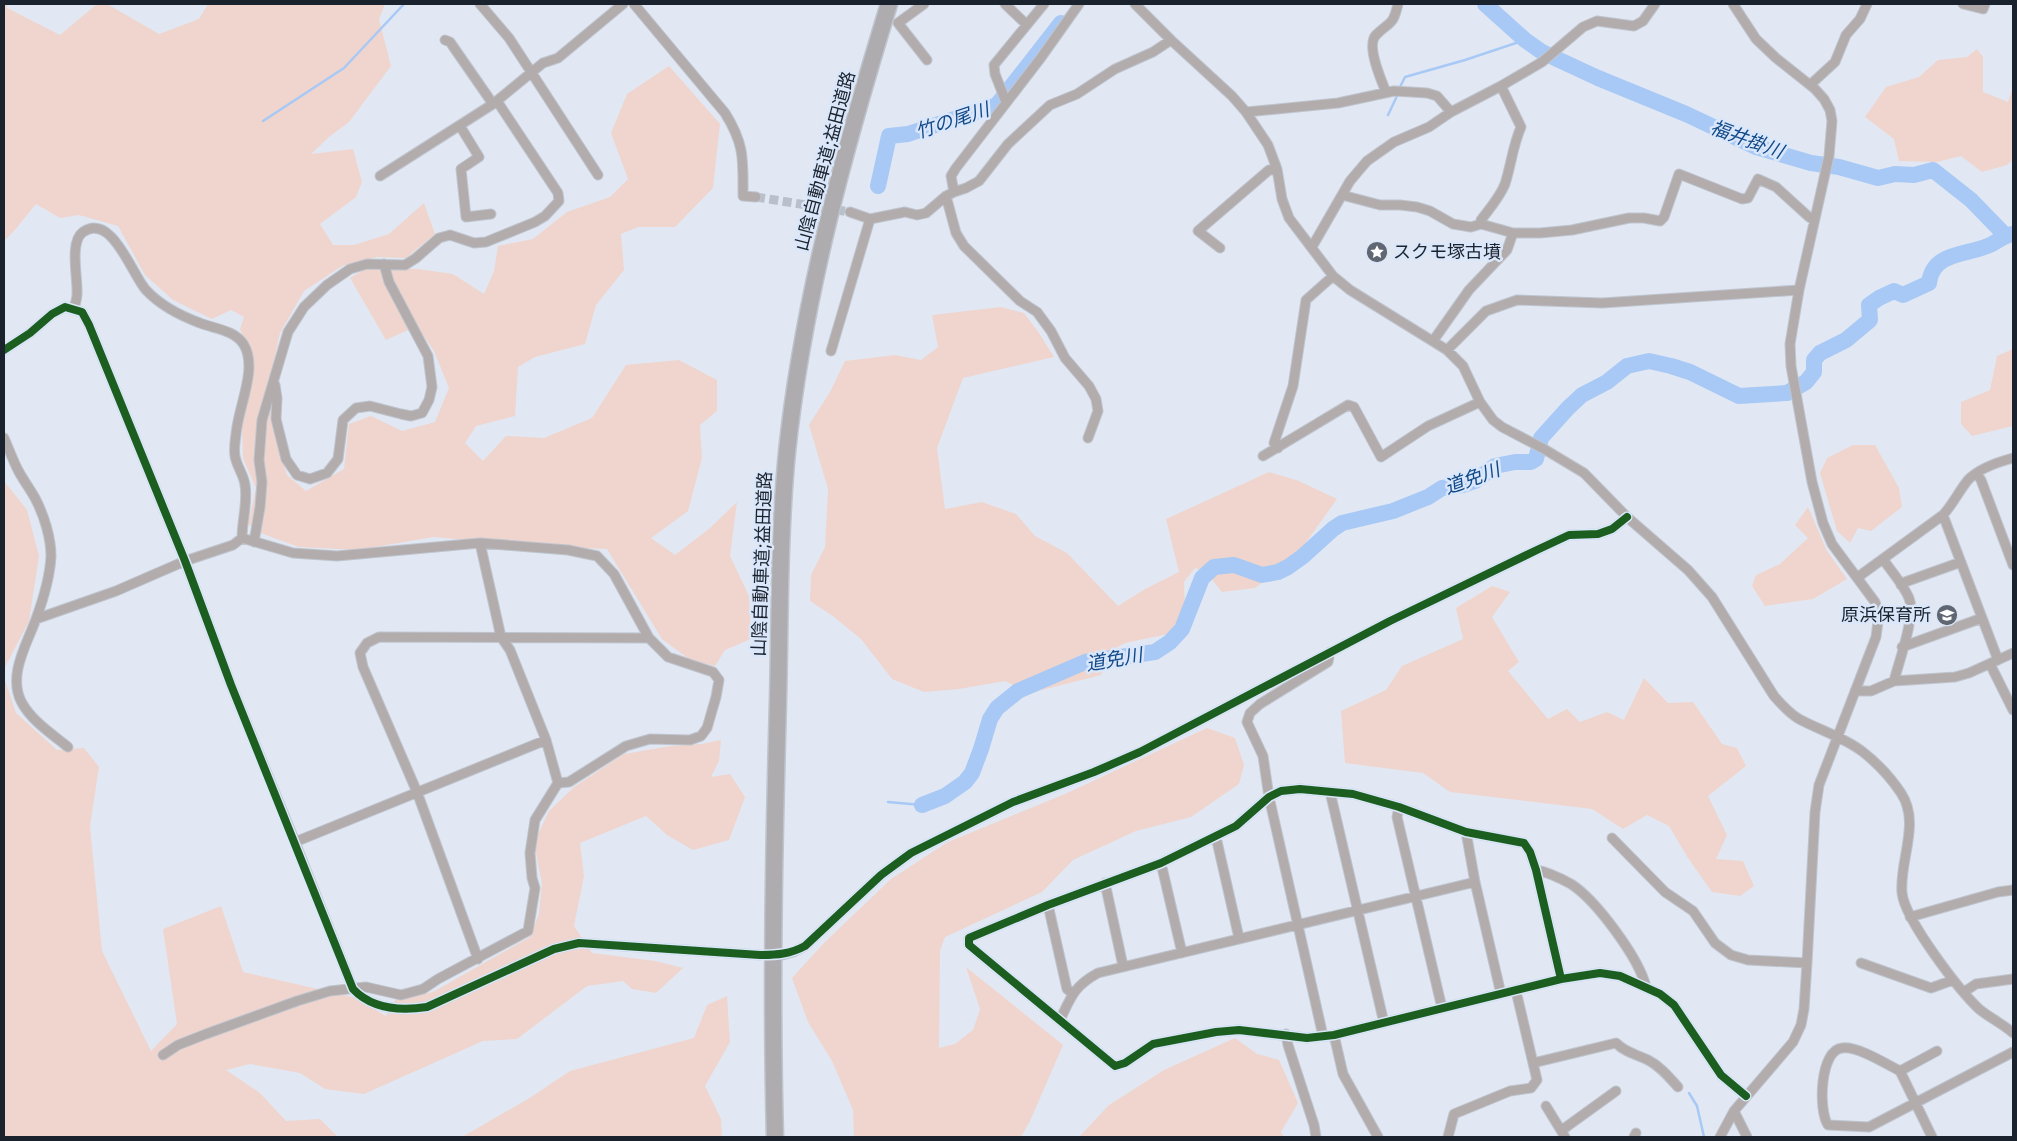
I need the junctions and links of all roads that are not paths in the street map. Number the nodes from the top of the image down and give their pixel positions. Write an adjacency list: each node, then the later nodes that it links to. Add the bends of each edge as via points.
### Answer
1 (480, 4): 20 (street, via 509,38)
2 (623, 4): 20 (street, via 558,58 543,63)
3 (634, 4): 34 (street, via 725,113 742,150 743,196)
4 (889, 4): 139 (highway, 山陰自動車道;益田道路, via 856,110 808,308 787,453 775,792 772,969)
5 (924, 4): 19 (street, via 898,23)
6 (1044, 4): 16 (street)
7 (1079, 4): 25 (street)
8 (1135, 4): 18 (street)
9 (1398, 4): 23 (street, via 1389,25 1372,40 1372,50)
10 (1655, 4): 22 (street, via 1643,21 1634,26 1596,21 1583,27 1542,62)
11 (1733, 4): 21 (street, via 1756,39)
12 (1868, 4): 21 (street, via 1846,34 1835,62)
13 (1963, 4): 14 (street, via 1983,9)
14 (1985, 4)
15 (1007, 5): 16 (street)
16 (1027, 25): 25 (street, via 994,65)
17 (445, 40): 24 (street, via 450,42)
18 (1171, 40): 26 (street); 32 (street, via 1050,106 1008,144 978,181)
19 (927, 60)
20 (532, 73): 24 (street); 30 (street)
21 (1810, 85): 38 (street, via 1824,99 1832,121 1829,156)
22 (1501, 86): 27 (street); 39 (street, via 1521,126 1505,184)
23 (1386, 92): 26 (street, via 1338,103); 27 (street, via 1437,96)
24 (495, 102): 28 (street); 43 (street, via 558,193 559,201 535,222 486,242 450,235 439,238 405,265)
25 (1006, 102): 32 (street, via 951,176)
26 (1246, 112): 29 (street, via 1268,145)
27 (1451, 112): 33 (street, via 1394,142 1367,161)
28 (460, 126): 31 (street); 36 (street, via 479,157 461,169 466,217)
29 (1277, 169): 41 (street, via 1289,218); 42 (street, via 1269,170 1198,231)
30 (598, 175)
31 (380, 176)
32 (950, 194): 37 (street, via 926,213 905,212); 54 (street, via 956,233 964,246 1020,301 1037,312 1065,358 1089,386 1098,411)
33 (1342, 196): 39 (street, via 1380,206 1417,207 1453,224); 41 (street)
34 (756, 197)
35 (850, 212): 37 (street)
36 (491, 214)
37 (870, 219): 50 (street)
38 (1814, 220): 40 (street, via 1776,187 1758,179 1748,198 1742,199 1679,174 1660,221 1629,218 1572,230); 45 (street)
39 (1481, 224): 40 (street)
40 (1513, 232): 47 (street, via 1508,250 1469,290)
41 (1312, 246): 44 (street)
42 (1220, 248)
43 (384, 264): 51 (street, via 350,269 327,284 304,307 288,332); 51 (street, via 389,282 428,356 432,387 422,413 410,416 370,406 356,408 343,420 338,459 326,473 310,479 297,475 286,459 276,419)
44 (1332, 276): 47 (street); 55 (street, via 1306,300 1293,386 1274,444)
45 (1799, 290): 49 (street, via 1602,303 1517,300 1486,311); 68 (street, via 1790,344 1812,482 1832,544)
46 (74, 309): 48 (street, via 65,307 52,314); 61 (street, via 77,295 75,243 82,232 101,229 113,236 145,289 166,307 200,324 232,334 244,344 250,365 236,432 235,458 245,483); 65 (street, via 82,312 89,325)
47 (1433, 341): 49 (street)
48 (4, 350)
49 (1447, 350): 52 (street, via 1463,366)
50 (831, 351)
51 (274, 383): 62 (street, via 262,420 259,460 262,482)
52 (1480, 402): 55 (street, via 1428,426 1381,457 1354,407 1348,405); 60 (street, via 1502,427 1584,473)
53 (4, 438): 71 (street, via 20,474 36,499 49,536 48,578)
54 (1088, 438)
55 (1278, 448): 56 (street)
56 (1263, 456)
57 (2013, 458): 58 (street, via 1995,463)
58 (1978, 474): 59 (street, via 1969,480); 67 (street)
59 (1943, 515): 64 (street); 66 (street)
60 (1627, 516): 75 (street, via 1612,529 1598,534 1570,535); 81 (street, via 1701,583 1786,710)
61 (242, 538): 62 (street); 65 (street, via 233,545)
62 (254, 542): 63 (street, via 293,553 337,556)
63 (480, 543): 72 (street); 73 (street, via 568,550 597,556 614,574)
64 (1883, 559): 68 (street); 69 (street)
65 (185, 561): 71 (street, via 116,591); 92 (street)
66 (1961, 562): 69 (street); 70 (street)
67 (2013, 565)
68 (1858, 577): 79 (street, via 1880,614 1876,637)
69 (1901, 585): 74 (street, via 1911,607)
70 (1982, 618): 74 (street); 77 (street)
71 (36, 619): 83 (street, via 17,674 17,689 37,722)
72 (501, 637): 73 (street); 82 (street, via 510,650); 85 (street, via 379,638 367,643 360,653 363,667)
73 (649, 638): 84 (street, via 668,657 713,672 719,680 707,728 701,736 690,740 650,739 626,746 569,782)
74 (1902, 647): 78 (street)
75 (1330, 652): 87 (street, via 1328,662 1250,713 1247,722 1263,756); 106 (street, via 1140,752 1013,802 911,852 881,875 805,946)
76 (2013, 653): 77 (street)
77 (1994, 662): 78 (street, via 1955,677); 80 (street)
78 (1894, 681): 79 (street, via 1871,691)
79 (1855, 691): 81 (street)
80 (2013, 710)
81 (1837, 737): 101 (street, via 1862,751 1887,774 1909,811 1902,892); 108 (street, via 1819,785 1815,812)
82 (546, 740): 84 (street); 85 (street)
83 (68, 747)
84 (558, 783): 107 (street, via 534,820 530,853 535,888 528,931)
85 (417, 792): 92 (street); 107 (street)
86 (1332, 792): 87 (street, via 1300,789 1281,791); 88 (street, via 1353,794); 100 (street)
87 (1269, 797): 90 (street, via 1236,826); 102 (street)
88 (1399, 808): 89 (street); 98 (street, via 1397,817)
89 (1466, 832): 94 (street, via 1524,843); 95 (street)
90 (1216, 837): 93 (street); 103 (street)
91 (1612, 838): 108 (street, via 1665,892 1693,910 1715,943 1731,955 1748,960)
92 (295, 842): 115 (street)
93 (1162, 863): 96 (street); 104 (street)
94 (1536, 870): 111 (street); 114 (street, via 1548,872 1573,885 1594,905 1622,940 1643,974)
95 (1475, 882): 98 (street); 119 (street)
96 (1105, 883): 99 (street); 110 (street)
97 (2013, 890): 101 (street)
98 (1416, 895): 100 (street); 120 (street)
99 (1048, 905): 118 (street, via 1067,989); 121 (street, via 969,938 969,946)
100 (1358, 910): 102 (street); 122 (street)
101 (1910, 917): 112 (street)
102 (1298, 924): 103 (street); 126 (street)
103 (1239, 938): 104 (street)
104 (1182, 953): 110 (street)
105 (760, 955): 115 (street, via 579,943 554,949 427,1007 405,1010 378,1005)
106 (782, 955)
107 (478, 958): 115 (street, via 423,989 401,995 366,987)
108 (1807, 963): 134 (street, via 1801,1025 1793,1042)
109 (1862, 963): 112 (street, via 1931,988)
110 (1123, 966): 118 (street, via 1098,973 1082,982)
111 (1561, 979): 114 (street, via 1600,973 1620,976); 116 (street)
112 (1953, 980): 117 (street)
113 (2013, 980): 117 (street, via 1976,984)
114 (1646, 987): 134 (street, via 1674,1005 1721,1075)
115 (353, 989): 129 (street, via 330,991 296,1001 178,1045)
116 (1516, 990): 119 (street); 130 (street)
117 (1964, 992): 123 (street, via 1980,1009)
118 (1073, 994): 121 (street)
119 (1501, 994): 120 (street)
120 (1442, 1008): 122 (street)
121 (1060, 1020): 124 (street, via 1115,1066 1153,1044 1216,1032 1239,1030)
122 (1384, 1023): 125 (street)
123 (2013, 1033)
124 (1286, 1034): 126 (street, via 1307,1038); 140 (street)
125 (1334, 1035): 126 (street); 141 (street, via 1343,1074)
126 (1323, 1036)
127 (1936, 1051): 131 (street)
128 (2013, 1052): 135 (street)
129 (163, 1055)
130 (1533, 1063): 132 (street, via 1616,1043 1622,1050 1648,1060); 142 (street, via 1537,1080 1531,1088 1510,1091 1454,1114)
131 (1900, 1071): 135 (street); 135 (street, via 1852,1048 1833,1052 1822,1092 1825,1120 1828,1125 1869,1128)
132 (1678, 1087)
133 (1616, 1091): 138 (street)
134 (1746, 1096): 137 (street)
135 (1915, 1103): 145 (street)
136 (1546, 1106): 138 (street)
137 (1734, 1111): 143 (street); 144 (street)
138 (1564, 1134)
139 (775, 1137)
140 (1316, 1137)
141 (1378, 1137)
142 (1448, 1137)
143 (1720, 1137)
144 (1747, 1137)
145 (1932, 1137)

